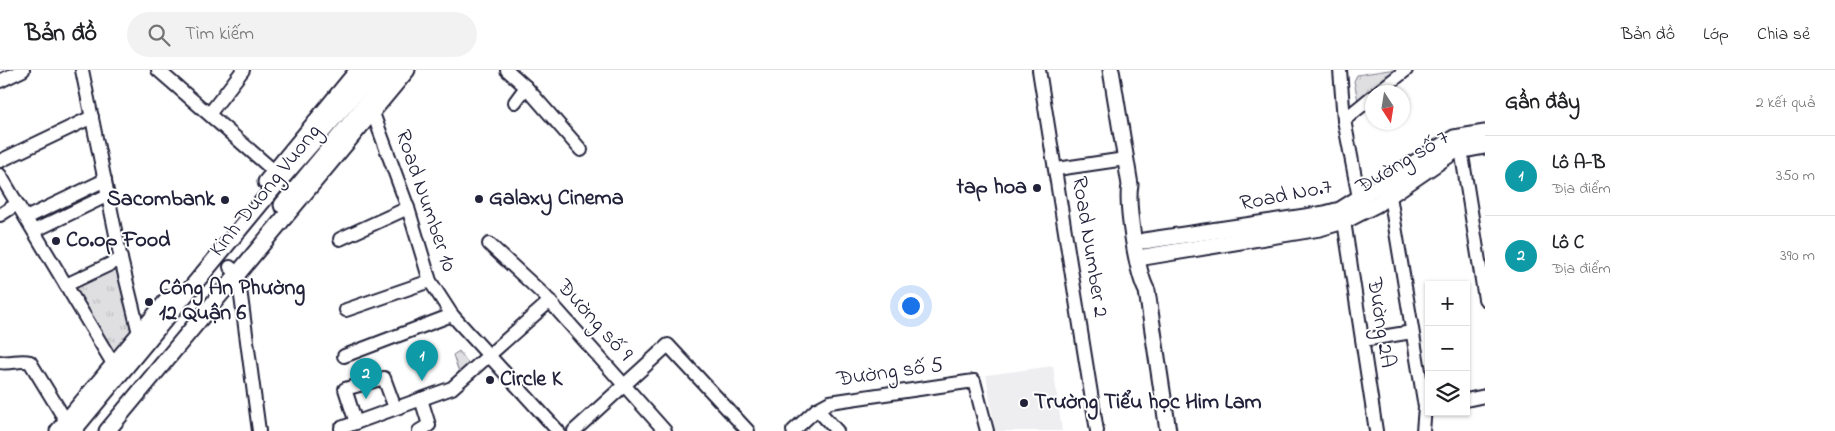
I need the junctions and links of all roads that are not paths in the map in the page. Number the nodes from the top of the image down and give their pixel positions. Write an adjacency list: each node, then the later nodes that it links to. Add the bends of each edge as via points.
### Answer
1 (23, 70): 13 (street)
2 (82, 70): 20 (street)
3 (158, 70): 19 (street)
4 (243, 70): 19 (street)
5 (376, 70): 15 (main road)
6 (394, 70): 15 (main road)
7 (407, 70): 15 (main road)
8 (507, 70): 16 (street)
9 (1039, 70): 28 (street, Road Number 2)
10 (1111, 70): 26 (main road)
11 (1340, 70): 21 (street)
12 (1406, 70): 14 (street)
13 (0, 81)
14 (1387, 85)
15 (359, 87): 29 (main road); 36 (street, Road Number 10); 46 (main road); 59 (main road)
16 (526, 87): 17 (street); 25 (street)
17 (515, 102)
18 (1365, 103): 21 (street)
19 (210, 113): 29 (street)
20 (92, 117): 27 (street); 31 (street)
21 (1344, 120): 35 (street)
22 (1485, 133): 35 (main road, Road No.7, via 1454,138)
23 (1485, 146): 24 (main road, Đường số 7)
24 (1461, 149): 33 (main road, Đường số 7); 49 (street)
25 (581, 150)
26 (1125, 160): 28 (street); 42 (main road, via 1130,185 1137,195)
27 (0, 161)
28 (1057, 169): 82 (street, Road Number 2)
29 (274, 171): 54 (main road)
30 (0, 175): 34 (street)
31 (105, 180): 32 (street); 38 (street)
32 (108, 195): 40 (street); 45 (street)
33 (1390, 196): 35 (main road, Đường số 7); 53 (street)
34 (17, 204): 37 (street); 38 (street)
35 (1360, 206): 39 (main road, Đường số 7); 42 (main road, Road No.7)
36 (408, 208): 41 (street); 47 (street, Road Number 10)
37 (0, 215)
38 (26, 218): 40 (street)
39 (1344, 221): 44 (main road, Đường số 7, via 1320,228); 55 (street, Đường 2A)
40 (34, 231): 48 (street)
41 (340, 239)
42 (1139, 241): 44 (main road)
43 (489, 244): 50 (street, Đường số 9)
44 (1142, 257): 83 (main road, via 1142,282 1147,291)
45 (121, 259): 48 (street); 54 (street)
46 (234, 271): 70 (main road, Kinh Duong Vuong); 71 (main road); 72 (street)
47 (430, 281): 51 (street); 52 (street, Road Number 10)
48 (66, 285): 59 (street)
49 (1485, 299)
50 (550, 302): 56 (street, Đường số 9); 60 (street, Đường số 9)
51 (346, 310)
52 (452, 316): 56 (street, Road Number 10); 57 (street)
53 (1412, 332): 55 (street); 62 (street)
54 (139, 333): 59 (main road)
55 (1363, 340): 84 (street, Đường 2A)
56 (490, 355): 63 (street, Đường số 9, via 452,388); 75 (street, Road Number 10)
57 (344, 356)
58 (0, 362): 69 (street, via 30,362)
59 (117, 369): 69 (main road)
60 (625, 385): 76 (street); 77 (street, Đường số 9); 78 (street, via 668,345)
61 (1485, 396): 64 (street)
62 (1425, 397)
63 (421, 399): 65 (street, Đường số 9); 74 (street, via 429,425)
64 (1470, 399)
65 (395, 408): 68 (street, Đường số 9); 68 (street, via 384,378 346,389)
66 (817, 409): 79 (street, Đường số 5); 80 (street); 81 (street, Đường số 5, via 830,402 974,381)
67 (1426, 416): 85 (street)
68 (356, 422): 73 (street, Đường số 9, via 341,428)
69 (66, 428)
70 (94, 431)
71 (107, 431)
72 (259, 431)
73 (342, 431)
74 (419, 431)
75 (558, 431)
76 (574, 431)
77 (665, 431)
78 (748, 431)
79 (793, 431)
80 (837, 431)
81 (987, 431)
82 (1097, 431)
83 (1168, 431)
84 (1376, 431)
85 (1423, 431)

